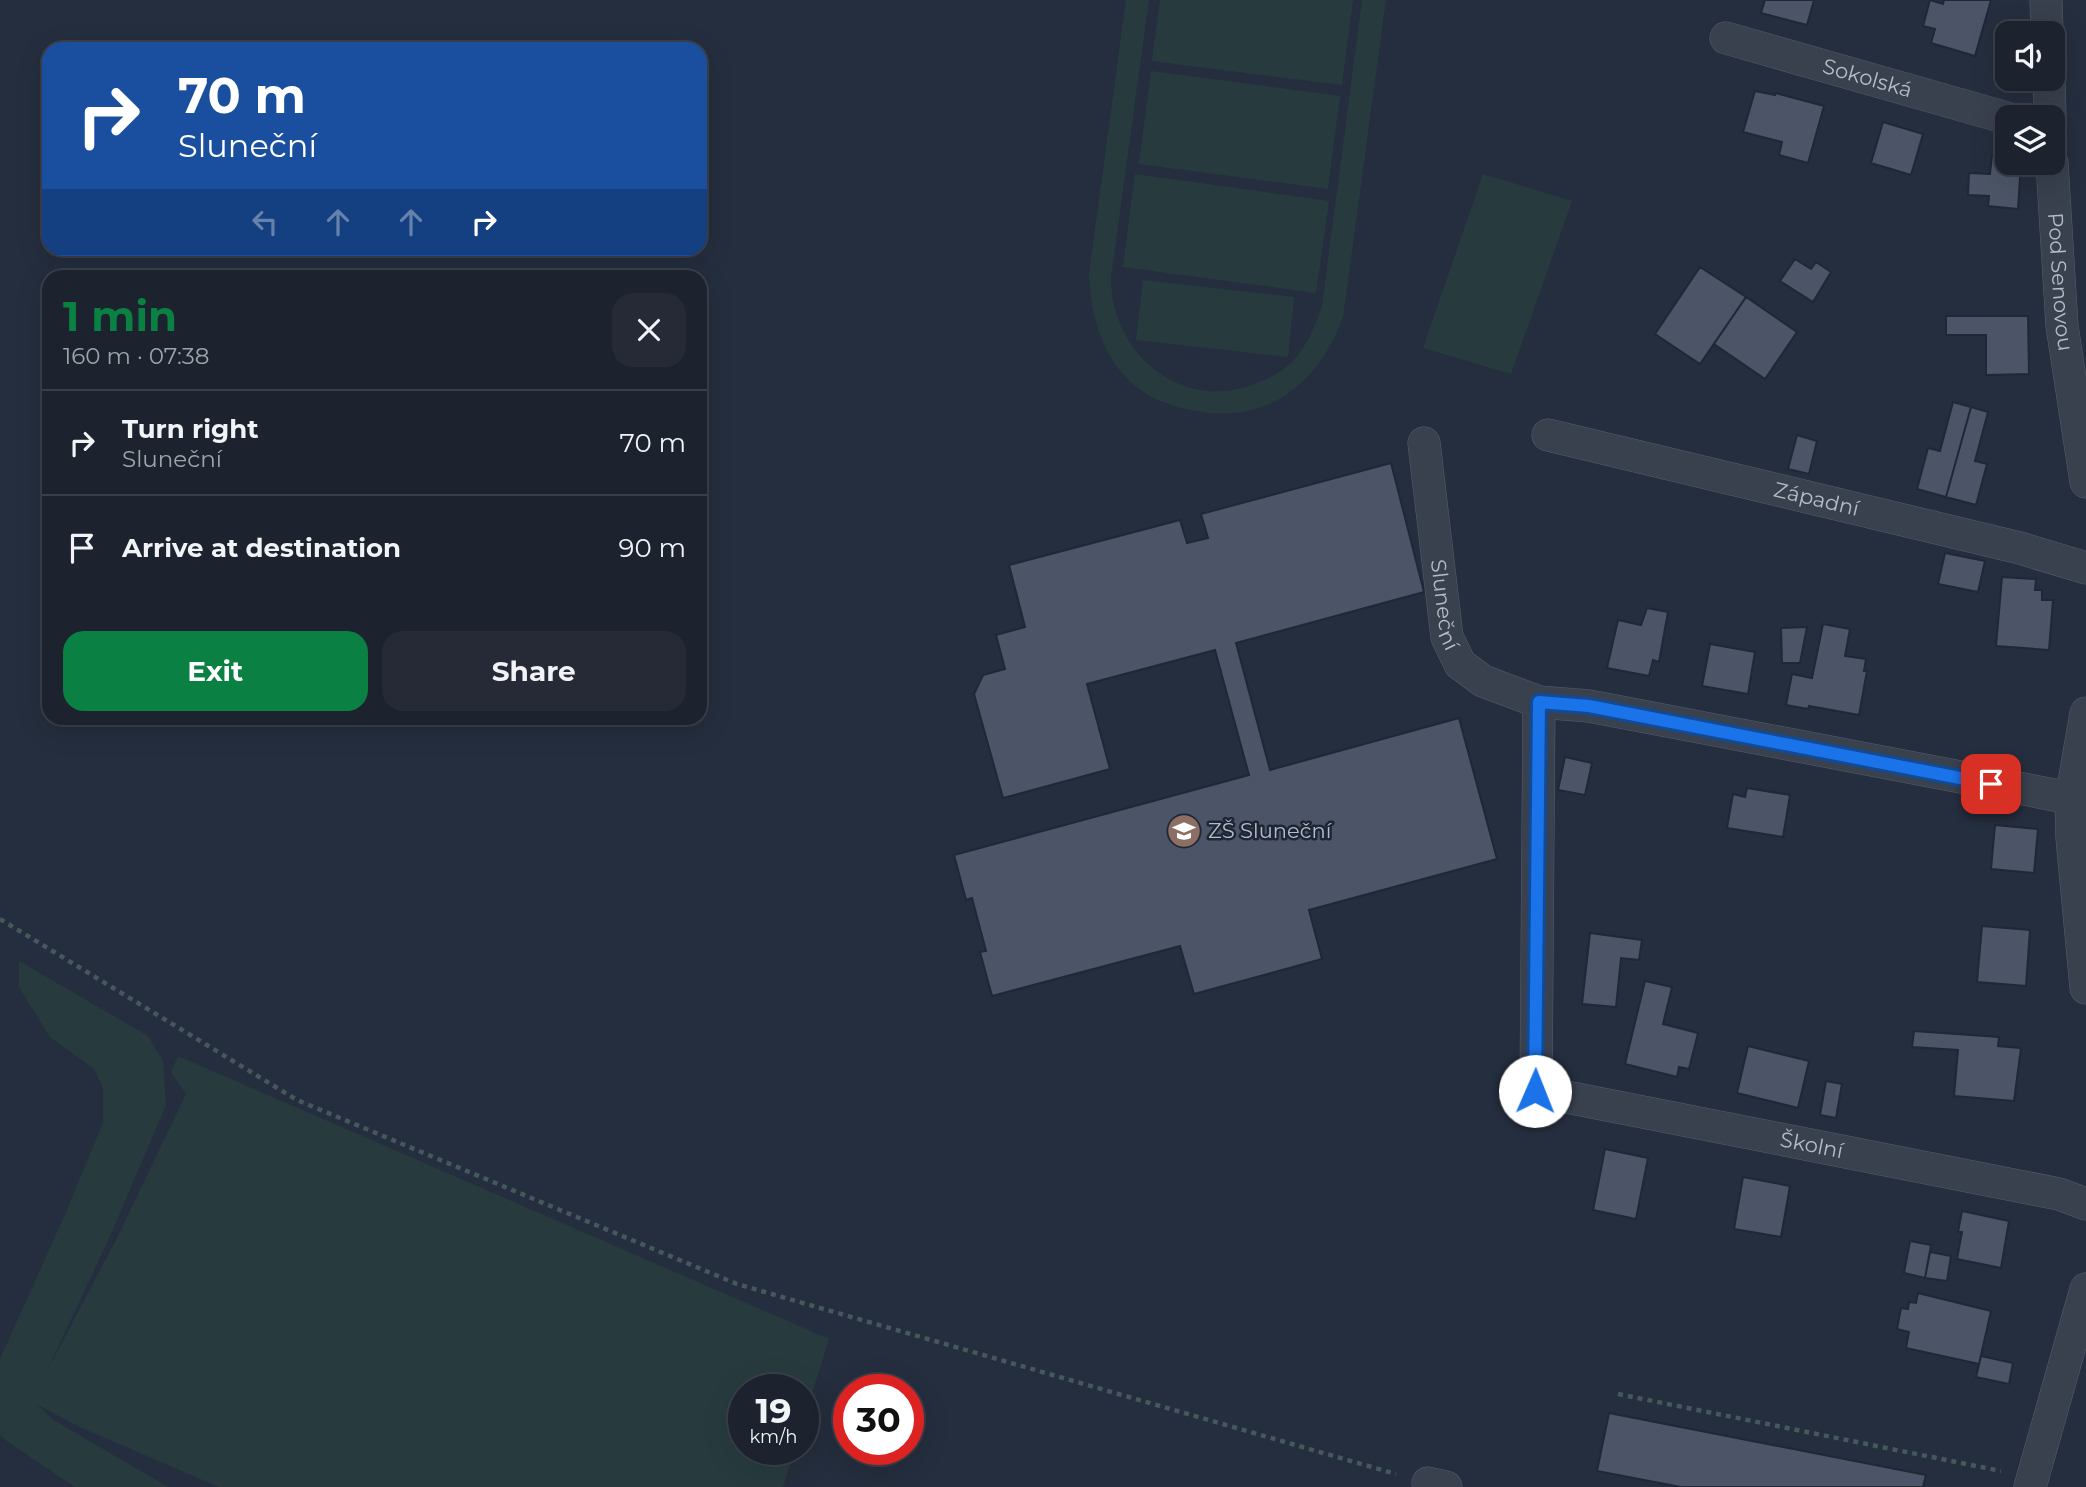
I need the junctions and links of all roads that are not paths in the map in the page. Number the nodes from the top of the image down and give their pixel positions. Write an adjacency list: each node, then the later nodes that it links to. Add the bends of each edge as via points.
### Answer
1 (2046, 0): 2 (street)
2 (2047, 21)
3 (1726, 38): 4 (street, Sokolská)
4 (1995, 115)
5 (2053, 175): 8 (street, Pod Senovou, via 2062,326)
6 (1548, 435): 9 (street, Západní, via 2020,548)
7 (1424, 443): 10 (street, Sluneční, via 1447,637 1460,664 1483,681)
8 (2086, 482)
9 (2086, 568)
10 (1539, 702): 12 (street, Sluneční, via 1589,706); 14 (street, Školní, via 1535,1091 2059,1194)
11 (2086, 713): 12 (street)
12 (2079, 800): 13 (street, via 2072,838)
13 (2086, 988)
14 (2086, 1204)
15 (2086, 1289): 16 (street)
16 (2032, 1482)

